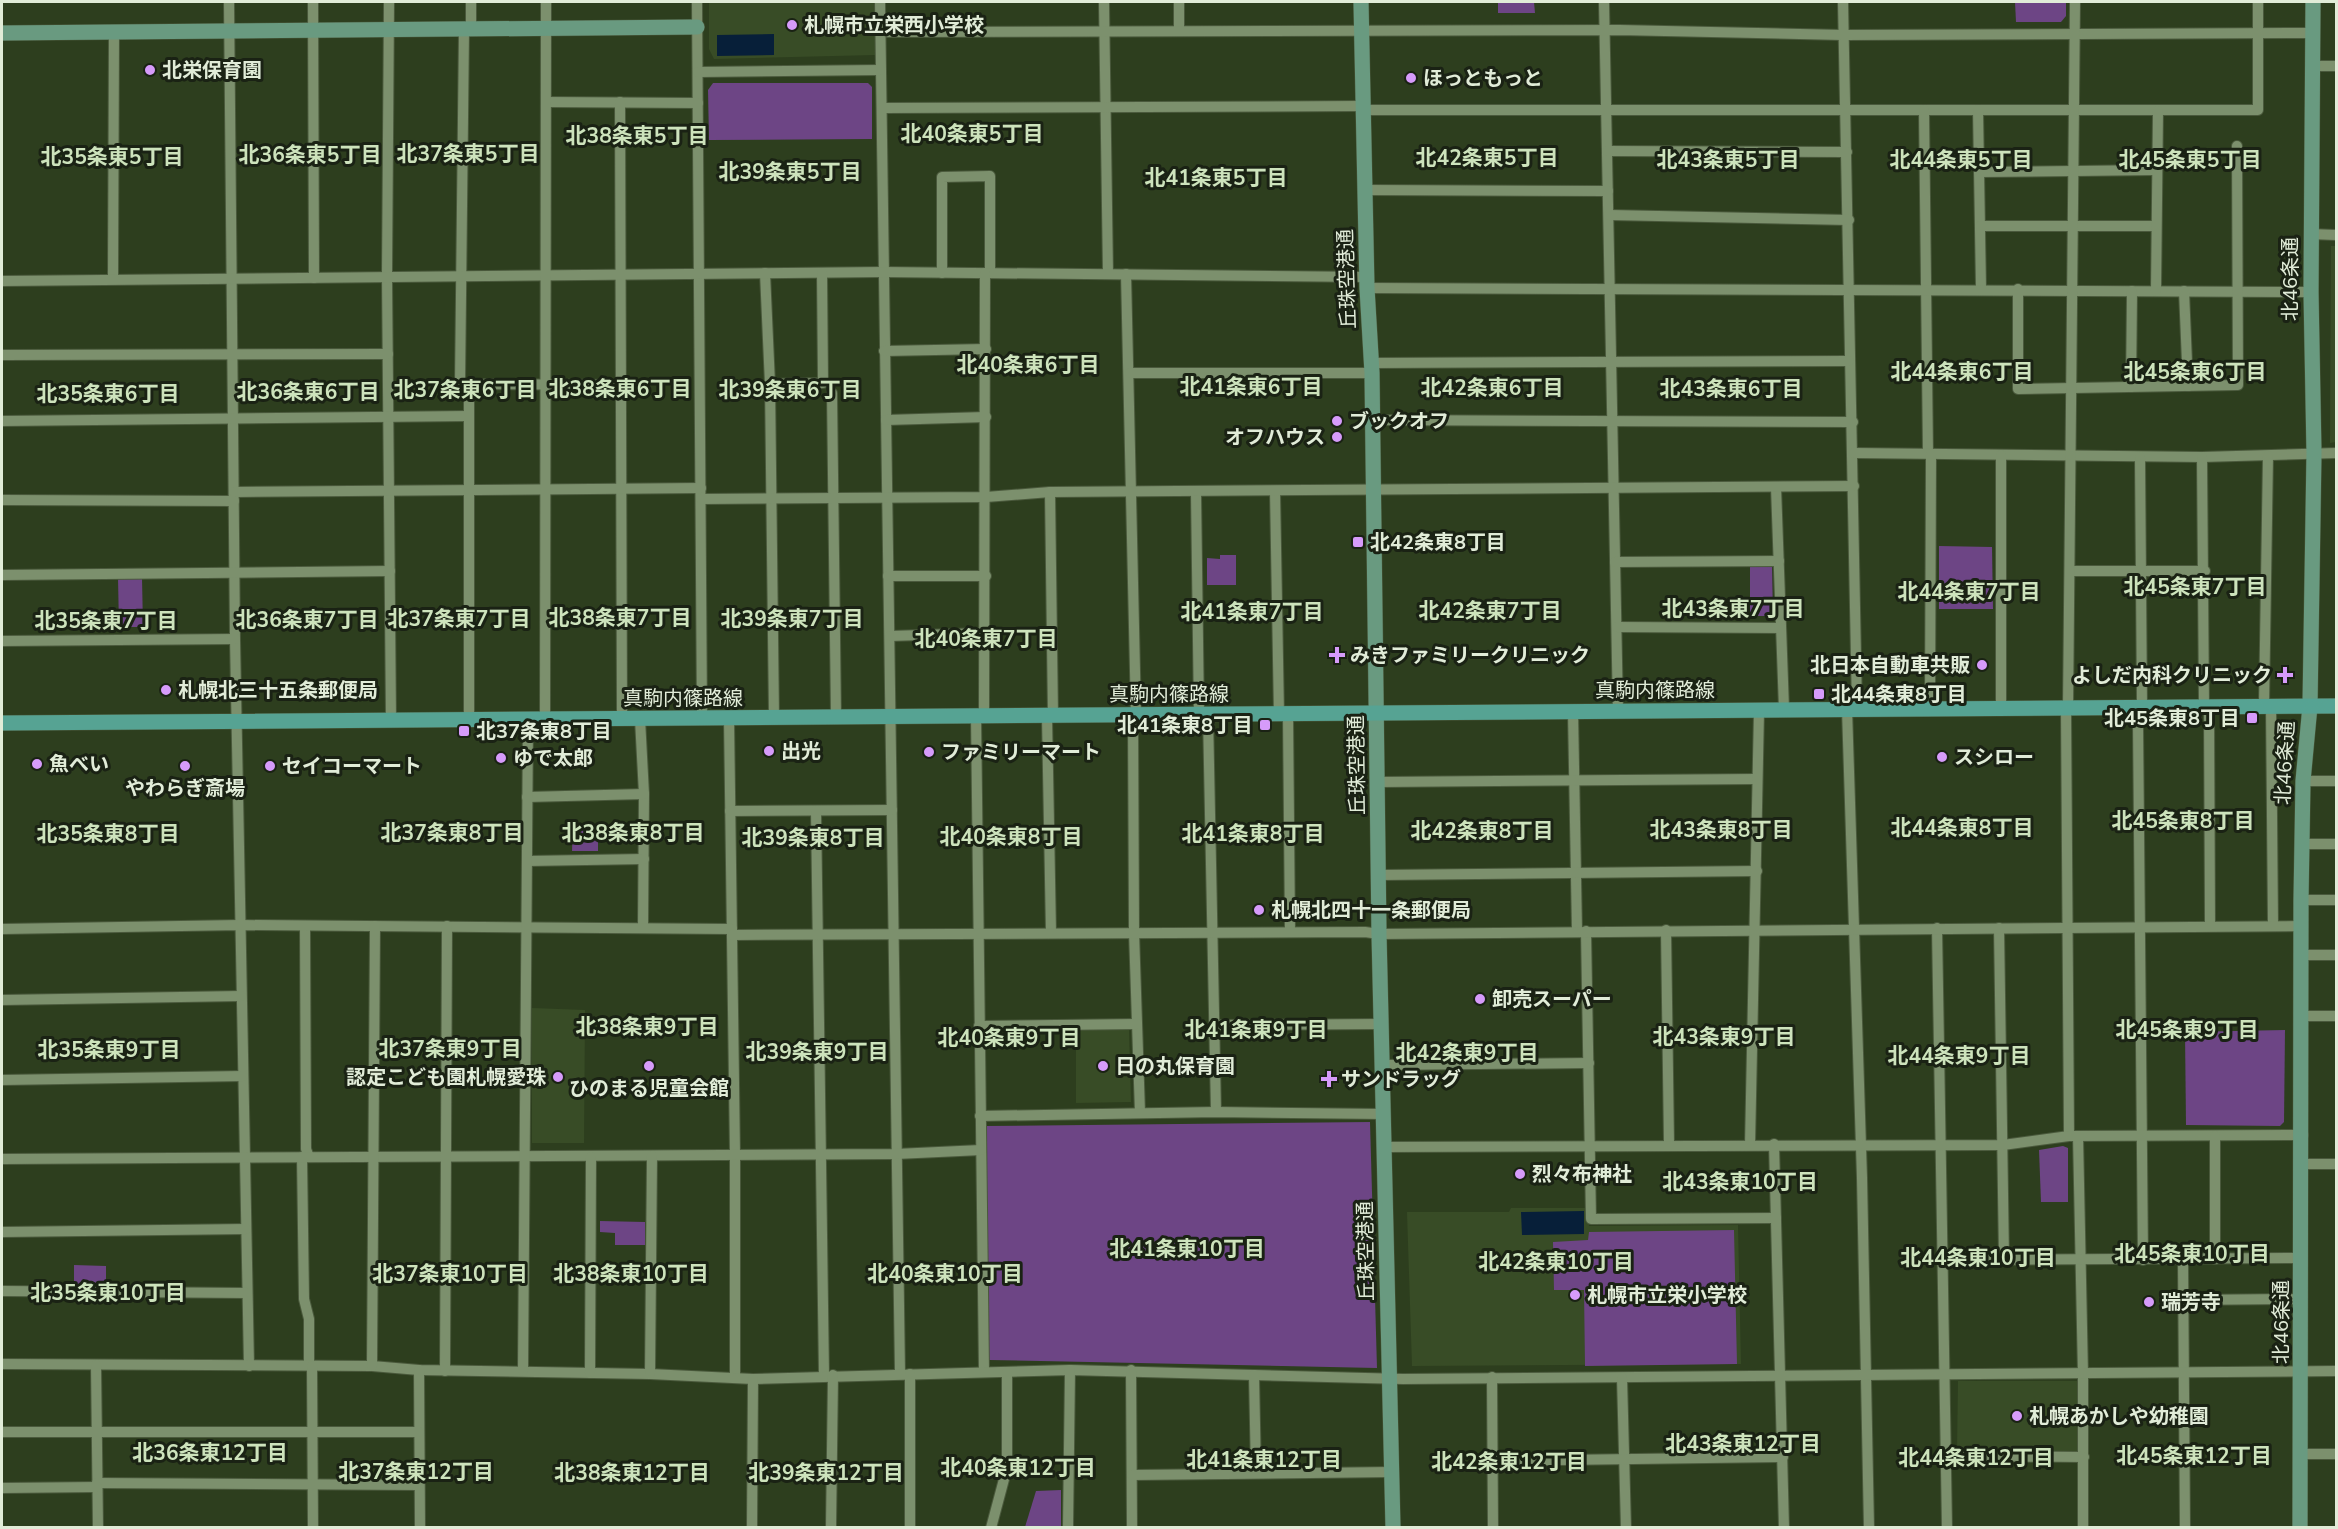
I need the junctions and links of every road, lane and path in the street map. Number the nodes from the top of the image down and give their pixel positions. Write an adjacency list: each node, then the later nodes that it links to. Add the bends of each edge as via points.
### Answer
1 (229, 2): 22 (street)
2 (313, 2): 23 (street)
3 (389, 2): 19 (street)
4 (471, 2): 18 (street)
5 (546, 2): 17 (street)
6 (697, 2): 16 (street)
7 (880, 2): 26 (street)
8 (1104, 2): 20 (street)
9 (1179, 2): 24 (street)
10 (1361, 2): 21 (street, 丘珠空港通)
11 (1604, 2): 25 (street)
12 (1843, 2): 32 (street)
13 (2075, 2): 30 (street)
14 (2258, 2): 31 (street)
15 (2313, 2): 29 (street, 北46条通)
16 (698, 27): 17 (street); 36 (street)
17 (546, 28): 18 (street); 37 (street)
18 (467, 29): 19 (street); 73 (street)
19 (388, 30): 23 (street); 75 (street)
20 (1104, 30): 24 (street); 26 (street); 41 (street)
21 (1362, 30): 24 (street); 25 (street); 42 (street, 丘珠空港通)
22 (229, 31): 23 (street); 28 (street); 76 (street)
23 (313, 31): 77 (street)
24 (1179, 31)
25 (1605, 31): 32 (street); 48 (street)
26 (880, 32): 35 (street)
27 (2, 33): 28 (street)
28 (114, 33): 78 (street)
29 (2313, 33): 31 (street); 33 (street, 北46条通)
30 (2074, 34): 31 (street); 32 (street); 46 (street)
31 (2258, 34): 47 (street, via 2258,110)
32 (1843, 35): 45 (street)
33 (2313, 66): 34 (street); 62 (street, 北46条通)
34 (2337, 66)
35 (880, 70): 36 (street); 40 (street)
36 (698, 72): 39 (street)
37 (546, 102): 38 (street); 74 (street)
38 (620, 102): 39 (street); 69 (street)
39 (698, 103): 70 (street)
40 (882, 108): 41 (street); 64 (street)
41 (1106, 108): 42 (street); 71 (street)
42 (1363, 108): 48 (street); 55 (street, 丘珠空港通)
43 (1924, 110): 44 (street); 45 (street); 81 (street)
44 (1978, 110): 46 (street); 54 (street)
45 (1846, 111): 48 (street); 51 (street)
46 (2075, 111): 47 (street); 52 (street)
47 (2158, 111): 53 (street)
48 (1606, 112): 50 (street)
49 (2237, 146): 90 (street)
50 (1607, 151): 51 (street); 56 (street)
51 (1847, 152): 58 (street)
52 (2074, 170): 53 (street); 54 (street); 60 (street)
53 (2156, 170): 61 (street)
54 (1979, 172): 59 (street)
55 (1365, 190): 56 (street); 80 (street, 丘珠空港通)
56 (1608, 191): 57 (street)
57 (1609, 214): 58 (street); 82 (street)
58 (1849, 220): 85 (street)
59 (1980, 226): 60 (street); 83 (street)
60 (2074, 226): 61 (street); 86 (street)
61 (2156, 226): 88 (street)
62 (2311, 234): 63 (street); 91 (street, 北46条通)
63 (2337, 235)
64 (883, 272): 66 (street); 67 (street); 93 (street)
65 (765, 273): 66 (street); 70 (street); 103 (street)
66 (822, 273): 103 (street, via 823,383)
67 (942, 273): 68 (street); 68 (street, via 942,177 990,176)
68 (988, 273): 71 (street); 92 (street)
69 (622, 274): 70 (street); 74 (street); 104 (street)
70 (699, 274): 139 (street)
71 (1108, 274): 72 (street)
72 (1126, 274): 80 (street); 100 (street)
73 (461, 275): 74 (street); 75 (street); 101 (street, via 460,384)
74 (545, 275): 102 (street)
75 (387, 276): 77 (street); 94 (street)
76 (231, 278): 77 (street); 78 (street); 96 (street)
77 (314, 278)
78 (113, 279): 79 (street)
79 (2, 281)
80 (1367, 282): 82 (street); 99 (street, 丘珠空港通)
81 (1925, 288): 83 (street); 85 (street); 121 (street)
82 (1610, 289): 85 (street); 98 (street)
83 (1981, 289): 84 (street)
84 (2018, 289): 86 (street); 107 (street, via 2018,389)
85 (1848, 290): 97 (street)
86 (2071, 290): 87 (street); 107 (street)
87 (2132, 291): 88 (street); 106 (street)
88 (2156, 291): 89 (street)
89 (2184, 291): 90 (street); 105 (street)
90 (2236, 291): 91 (street); 105 (street, via 2238,385)
91 (2311, 292): 119 (street, 北46条通)
92 (986, 349): 93 (street); 111 (street)
93 (884, 351): 113 (street)
94 (388, 354): 96 (street); 109 (street)
95 (2, 355): 96 (street)
96 (232, 355): 112 (street)
97 (1849, 361): 98 (street); 116 (street)
98 (1611, 362): 99 (street); 117 (street)
99 (1372, 368): 100 (street); 114 (street, 丘珠空港通)
100 (1130, 373): 137 (street)
101 (469, 384): 102 (street); 110 (street)
102 (545, 384): 104 (street); 132 (street)
103 (770, 384): 142 (street)
104 (621, 386): 129 (street)
105 (2188, 386): 106 (street)
106 (2131, 387): 107 (street)
107 (2070, 389): 124 (street)
108 (832, 393): 143 (street)
109 (388, 416): 110 (street); 112 (street); 135 (street)
110 (469, 416): 131 (street)
111 (986, 417): 113 (street); 141 (street)
112 (233, 418): 115 (street); 140 (street)
113 (886, 420): 144 (street)
114 (1373, 420): 117 (street); 133 (street, 丘珠空港通)
115 (2, 421)
116 (1853, 422): 117 (street); 118 (street)
117 (1612, 423): 130 (street)
118 (1854, 453): 121 (street); 127 (street)
119 (2314, 453): 120 (street); 123 (street); 164 (street, 北46条通)
120 (2337, 453)
121 (1930, 454): 122 (street); 167 (street)
122 (2001, 455): 124 (street); 171 (street)
123 (2268, 456): 126 (street); 163 (street)
124 (2069, 457): 125 (street); 148 (street)
125 (2140, 457): 126 (street); 151 (street)
126 (2202, 457): 149 (street)
127 (1854, 486): 128 (street); 170 (street)
128 (1776, 487): 130 (street); 146 (street)
129 (621, 488): 132 (street); 139 (street); 189 (street)
130 (1614, 488): 133 (street); 147 (street)
131 (469, 489): 132 (street); 135 (street); 187 (street)
132 (544, 490): 188 (street)
133 (1374, 490): 134 (street); 180 (street, 丘珠空港通)
134 (1275, 491): 138 (street); 179 (street)
135 (389, 492): 140 (street); 150 (street)
136 (1050, 492): 137 (street); 141 (street); 182 (street)
137 (1131, 492): 138 (street); 177 (street)
138 (1196, 492): 178 (street)
139 (701, 494): 142 (street); 185 (street)
140 (234, 496): 145 (street); 152 (street)
141 (986, 497): 144 (street); 155 (street)
142 (771, 498): 143 (street); 183 (street)
143 (833, 498): 144 (street); 181 (street)
144 (886, 498): 154 (street)
145 (2, 500)
146 (1779, 561): 147 (street); 157 (street)
147 (1615, 562): 156 (street)
148 (2070, 571): 151 (street); 168 (street)
149 (2205, 571): 151 (street); 162 (street)
150 (390, 572): 152 (street); 190 (street)
151 (2140, 572): 166 (street)
152 (234, 573): 153 (street); 160 (street)
153 (2, 575)
154 (888, 576): 155 (street); 159 (street)
155 (986, 576): 158 (street)
156 (1617, 627): 157 (street); 172 (street)
157 (1781, 628): 169 (street)
158 (985, 633): 159 (street); 176 (street)
159 (890, 636): 175 (street)
160 (235, 639): 161 (street); 192 (street)
161 (2, 641)
162 (2206, 706): 163 (main road, 真駒内篠路線); 166 (main road, 真駒内篠路線); 217 (street)
163 (2267, 706): 164 (main road, 真駒内篠路線); 218 (street)
164 (2310, 706): 165 (main road, 真駒内篠路線); 196 (street, 北46条通)
165 (2337, 706)
166 (2142, 707): 168 (main road, 真駒内篠路線); 222 (street, via 2138,723)
167 (1930, 708): 170 (main road, 真駒内篠路線); 171 (main road, 真駒内篠路線)
168 (2067, 708): 171 (main road, 真駒内篠路線); 221 (street)
169 (1784, 709): 170 (main road, 真駒内篠路線); 173 (main road, 真駒内篠路線)
170 (1852, 709): 229 (street)
171 (2001, 709)
172 (1618, 711): 173 (main road, 真駒内篠路線); 174 (main road, 真駒内篠路線)
173 (1759, 711): 195 (street)
174 (1573, 712): 180 (main road, 真駒内篠路線); 194 (street)
175 (891, 715): 176 (main road, 真駒内篠路線); 181 (main road, 真駒内篠路線); 201 (street)
176 (980, 715): 182 (main road, 真駒内篠路線); 238 (street)
177 (1135, 715): 178 (main road, 真駒内篠路線); 182 (main road, 真駒内篠路線); 231 (street)
178 (1203, 715): 179 (main road, 真駒内篠路線); 232 (street)
179 (1283, 715): 180 (main road, 真駒内篠路線); 233 (street)
180 (1377, 715): 198 (street, 丘珠空港通)
181 (836, 717): 183 (main road, 真駒内篠路線)
182 (1050, 717): 235 (street)
183 (774, 718): 186 (main road, 真駒内篠路線)
184 (640, 719): 185 (main road, 真駒内篠路線); 189 (main road, 真駒内篠路線); 199 (street)
185 (702, 719): 186 (main road, 真駒内篠路線)
186 (729, 719): 202 (street)
187 (469, 720): 190 (main road, 真駒内篠路線); 191 (main road, 真駒内篠路線)
188 (545, 720): 189 (main road, 真駒内篠路線); 191 (main road, 真駒内篠路線)
189 (622, 720)
190 (391, 721): 192 (main road, 真駒内篠路線)
191 (528, 721): 200 (street)
192 (237, 722): 193 (main road, 真駒内篠路線); 213 (street)
193 (2, 723)
194 (1574, 779): 195 (street); 198 (street); 209 (street)
195 (1756, 779): 208 (street)
196 (2303, 780): 197 (street); 204 (street, 北46条通)
197 (2337, 781)
198 (1379, 782): 210 (street, 丘珠空港通)
199 (644, 794): 200 (street); 206 (street)
200 (527, 797): 207 (street)
201 (892, 810): 203 (street); 237 (street)
202 (730, 811): 203 (street); 230 (street)
203 (816, 811): 236 (street)
204 (2303, 844): 205 (street); 211 (street, 北46条通)
205 (2337, 844)
206 (644, 859): 207 (street); 223 (street)
207 (527, 861): 220 (street)
208 (1757, 871): 209 (street); 234 (street)
209 (1576, 873): 210 (street); 228 (street)
210 (1379, 875): 239 (street, 丘珠空港通)
211 (2301, 900): 212 (street); 219 (street, 北46条通)
212 (2337, 900)
213 (240, 925): 214 (street); 226 (street); 242 (street)
214 (305, 926): 215 (street); 276 (street)
215 (375, 926): 216 (street); 279 (street)
216 (447, 926): 220 (street); 280 (street)
217 (2210, 926): 218 (street); 222 (street)
218 (2273, 926): 219 (street)
219 (2303, 926): 240 (street, 北46条通)
220 (526, 927): 223 (street); 277 (street)
221 (2067, 927): 222 (street); 225 (street); 259 (street)
222 (2141, 927): 260 (street)
223 (644, 928): 230 (street)
224 (1937, 928): 225 (street); 229 (street); 267 (street)
225 (1999, 928): 268 (street)
226 (2, 929)
227 (1666, 930): 228 (street); 234 (street); 263 (street)
228 (1582, 931): 239 (street); 250 (street)
229 (1852, 931): 234 (street); 266 (street)
230 (732, 932): 236 (street); 273 (street)
231 (1134, 932): 232 (street); 235 (street); 246 (street)
232 (1212, 932): 233 (street); 249 (street)
233 (1290, 932): 239 (street)
234 (1754, 932): 265 (street)
235 (1051, 933): 238 (street)
236 (816, 934): 237 (street); 271 (street)
237 (894, 934): 238 (street); 272 (street)
238 (978, 934): 248 (street)
239 (1379, 934): 247 (street, 丘珠空港通)
240 (2303, 955): 241 (street); 244 (street, 北46条通)
241 (2337, 955)
242 (241, 996): 243 (street); 252 (street)
243 (2, 1000)
244 (2303, 1016): 245 (street); 258 (street, 北46条通)
245 (2337, 1016)
246 (1137, 1024): 248 (street); 255 (street)
247 (1382, 1024): 249 (street); 251 (street, 丘珠空港通)
248 (979, 1026): 257 (street)
249 (1214, 1026): 254 (street)
250 (1589, 1063): 251 (street); 262 (street)
251 (1383, 1065): 256 (street, 丘珠空港通)
252 (243, 1076): 253 (street); 274 (street)
253 (2, 1080)
254 (1216, 1112): 255 (street); 256 (street)
255 (1140, 1113): 257 (street)
256 (1384, 1114): 269 (street, 丘珠空港通)
257 (980, 1116): 270 (street)
258 (2303, 1135): 261 (street); 282 (street, 北46条通)
259 (2073, 1136): 260 (street); 268 (street); 292 (street)
260 (2142, 1136): 261 (street); 293 (street)
261 (2215, 1136): 289 (street)
262 (1590, 1144): 263 (street); 269 (street); 284 (street, via 1591,1219)
263 (1669, 1144): 265 (street)
264 (1774, 1144): 265 (street); 266 (street); 284 (street)
265 (1750, 1145)
266 (1861, 1145): 267 (street); 321 (street)
267 (1941, 1145): 268 (street); 290 (street)
268 (2004, 1145): 291 (street)
269 (1384, 1147): 325 (street, 丘珠空港通)
270 (981, 1150): 272 (street); 310 (street)
271 (820, 1154): 272 (street); 273 (street); 316 (street)
272 (896, 1154): 315 (street)
273 (735, 1155): 275 (street); 319 (street)
274 (244, 1156): 276 (street); 281 (street); 285 (street)
275 (652, 1156): 278 (street); 314 (street)
276 (306, 1157): 279 (street); 301 (street, via 304,1299 309,1319)
277 (525, 1157): 278 (street); 280 (street); 307 (street)
278 (591, 1157): 312 (street)
279 (374, 1158): 280 (street); 302 (street)
280 (446, 1158): 306 (street)
281 (2, 1159)
282 (2303, 1164): 283 (street); 287 (street, 北46条通)
283 (2337, 1164)
284 (1776, 1218): 320 (street)
285 (246, 1229): 286 (street); 295 (street)
286 (2, 1232)
287 (2302, 1258): 289 (street); 296 (street, 北46条通)
288 (2183, 1259): 289 (street); 293 (street); 297 (street)
289 (2215, 1259)
290 (1943, 1260): 291 (street); 322 (street)
291 (2004, 1260): 292 (street)
292 (2080, 1260): 293 (street); 318 (street)
293 (2143, 1260)
294 (2, 1291): 295 (street)
295 (247, 1293): 300 (street)
296 (2302, 1299): 297 (street); 308 (street, 北46条通)
297 (2183, 1300): 313 (street)
298 (2, 1364): 299 (street)
299 (96, 1365): 300 (street); 328 (street)
300 (249, 1366): 301 (street)
301 (310, 1366): 302 (street); 329 (street)
302 (372, 1366): 303 (street)
303 (419, 1370): 306 (street); 330 (street)
304 (1070, 1370): 305 (street); 311 (street); 352 (street)
305 (1131, 1370): 317 (street); 340 (street)
306 (445, 1371): 307 (street)
307 (523, 1371): 312 (street)
308 (2302, 1371): 309 (street); 313 (street); 331 (street, 北46条通)
309 (2337, 1371)
310 (984, 1372): 311 (street); 315 (street)
311 (1007, 1372): 351 (street, via 1007,1468)
312 (590, 1373): 314 (street)
313 (2183, 1373): 318 (street); 361 (street)
314 (650, 1374): 319 (street)
315 (905, 1374): 316 (street); 350 (street)
316 (829, 1375): 324 (street); 349 (street)
317 (1254, 1375): 325 (street); 339 (street)
318 (2083, 1375): 322 (street); 335 (street)
319 (735, 1376): 324 (street)
320 (1781, 1376): 321 (street); 326 (street); 334 (street)
321 (1866, 1376): 322 (street); 358 (street)
322 (1945, 1376): 333 (street)
323 (1492, 1377): 325 (street); 326 (street); 337 (street)
324 (753, 1378): 348 (street)
325 (1390, 1378): 338 (street, 丘珠空港通)
326 (1622, 1378): 336 (street)
327 (2, 1432): 328 (street)
328 (97, 1432): 329 (street); 342 (street)
329 (312, 1432): 330 (street); 341 (street)
330 (419, 1432): 343 (street)
331 (2302, 1454): 332 (street); 362 (street, 北46条通)
332 (2337, 1455)
333 (1946, 1456): 335 (street); 359 (street)
334 (1783, 1457): 336 (street); 357 (street)
335 (2084, 1457): 360 (street)
336 (1624, 1460): 337 (street); 356 (street)
337 (1492, 1461): 355 (street)
338 (1392, 1472): 339 (street); 354 (street, 丘珠空港通)
339 (1256, 1473): 340 (street)
340 (1132, 1474): 353 (street)
341 (313, 1483): 342 (street); 343 (street); 346 (street)
342 (97, 1485): 344 (street); 345 (street)
343 (419, 1485): 347 (street)
344 (2, 1488)
345 (98, 1527)
346 (313, 1527)
347 (420, 1527)
348 (752, 1527)
349 (831, 1527)
350 (910, 1527)
351 (990, 1527)
352 (1068, 1527)
353 (1132, 1527)
354 (1393, 1527)
355 (1493, 1527)
356 (1626, 1527)
357 (1784, 1527)
358 (1869, 1527)
359 (1947, 1527)
360 (2083, 1527)
361 (2185, 1527)
362 (2300, 1527)

